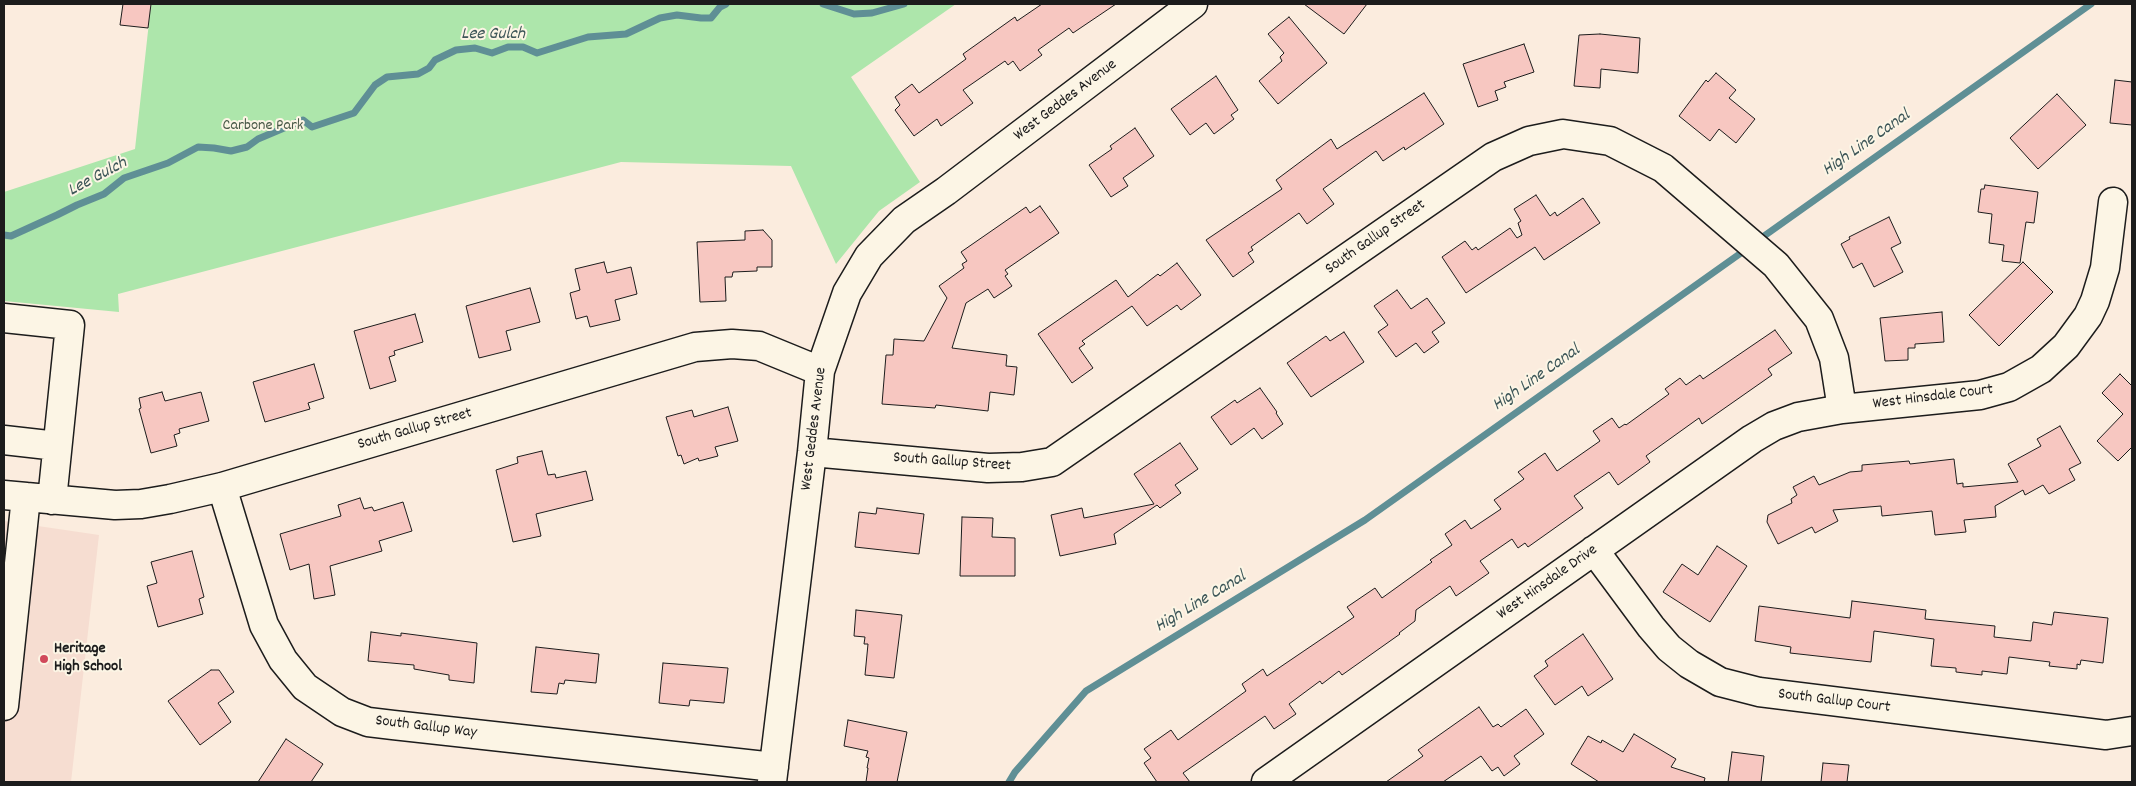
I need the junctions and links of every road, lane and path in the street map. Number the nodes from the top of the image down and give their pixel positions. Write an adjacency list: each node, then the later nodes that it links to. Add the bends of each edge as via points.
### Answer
1 (1194, 4): 4 (street, West Geddes Avenue, via 904,220 869,256 847,293)
2 (2113, 202): 5 (street, West Hinsdale Court, via 2105,268 2095,300 2088,316 2066,346 2041,369 2009,387 1980,395)
3 (4, 318): 7 (street, via 70,325)
4 (820, 371): 8 (street, West Geddes Avenue); 9 (street, South Gallup Street, via 759,346 695,347)
5 (1842, 409): 8 (street, South Gallup Street, via 1834,358 1819,319 1776,265 1663,168 1610,140 1563,134 1529,141 1493,157 1052,462 988,468); 11 (street, West Hinsdale Drive, via 1798,417 1774,426)
6 (4, 440): 7 (street)
7 (58, 446): 10 (street)
8 (812, 452): 14 (street, West Geddes Avenue)
9 (222, 487): 10 (street, South Gallup Street, via 141,504 116,505); 14 (street, South Gallup Way, via 264,625 283,660 305,687 342,712 368,722)
10 (27, 497): 12 (street)
11 (1594, 550): 13 (street, South Gallup Court, via 1669,648 1720,682 1759,692 2097,734); 15 (street, West Hinsdale Drive)
12 (4, 706)
13 (2132, 731)
14 (773, 775)
15 (1266, 782)

